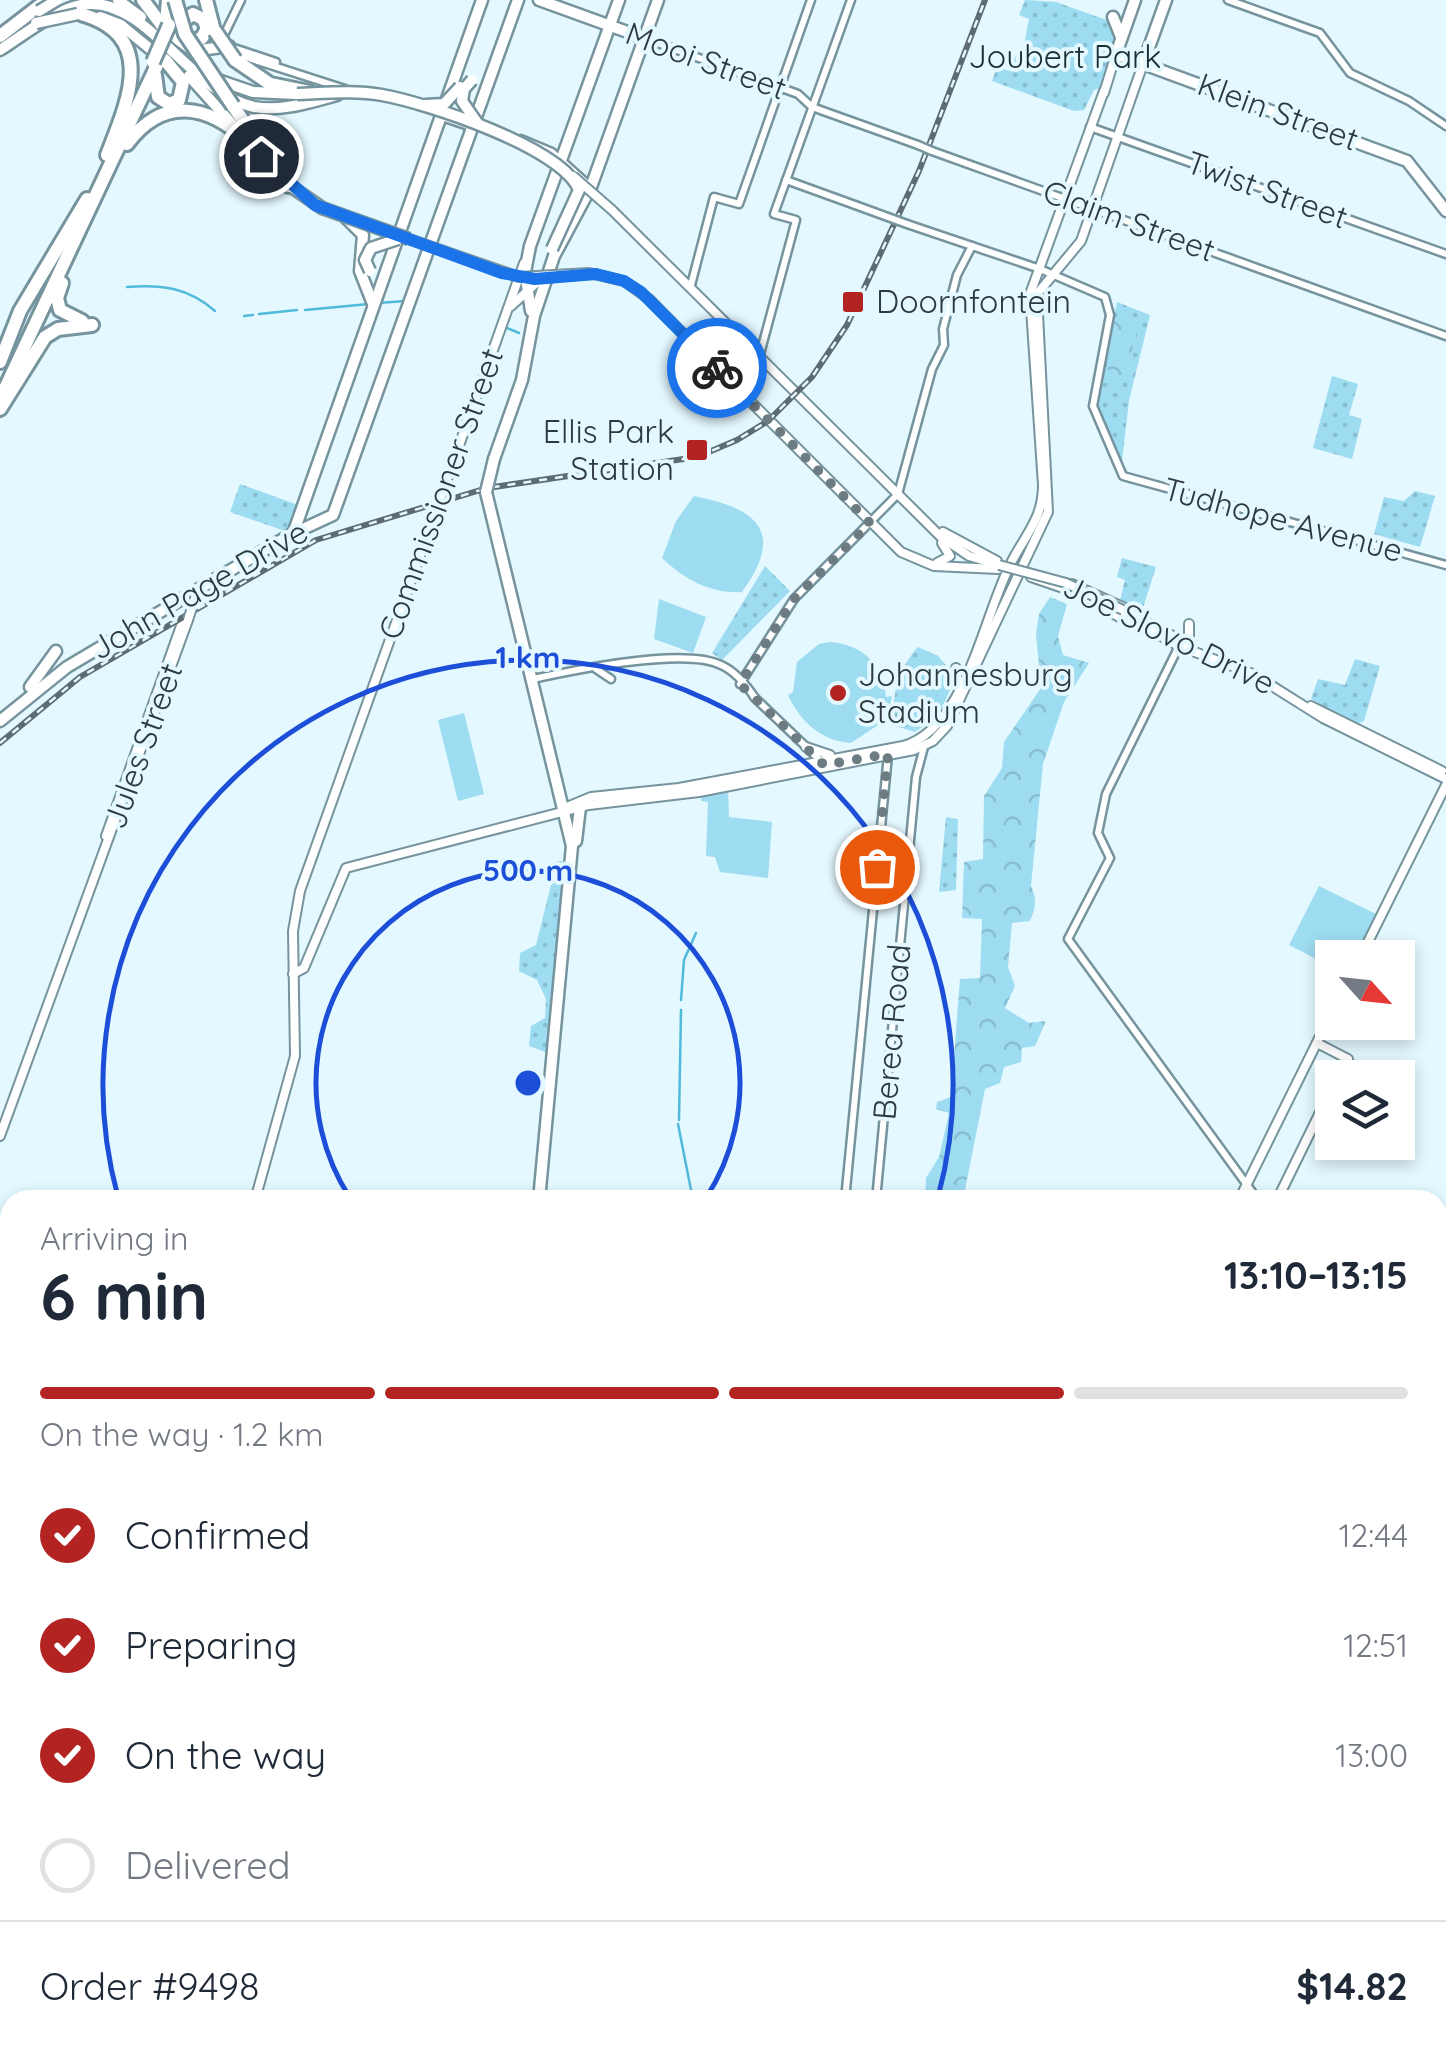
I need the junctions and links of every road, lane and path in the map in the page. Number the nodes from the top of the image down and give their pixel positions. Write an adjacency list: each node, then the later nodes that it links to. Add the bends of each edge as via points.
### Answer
1 (118, 0): 31 (main road, via 206,75)
2 (134, 0): 19 (highway)
3 (178, 0): 19 (highway); 51 (highway, bridge, via 185,34)
4 (206, 0): 22 (highway)
5 (482, 0): 25 (main road)
6 (518, 0): 28 (main road)
7 (538, 0): 18 (main road, Mooi Street)
8 (619, 0): 18 (main road, Commissioner Street)
9 (658, 0): 20 (main road)
10 (811, 0): 30 (street)
11 (850, 0): 38 (street)
12 (1135, 0): 23 (main road)
13 (1166, 0): 27 (main road)
14 (1228, 0): 42 (street, via 1320,33 1354,76)
15 (44, 7): 16 (main road, bridge); 16 (main road); 21 (highway)
16 (83, 10): 19 (main road, via 124,12); 26 (main road, via 120,25); 39 (highway, via 125,42)
17 (1113, 17): 23 (main road, via 1121,30)
18 (610, 26): 20 (main road, Mooi Street); 48 (main road, Commissioner Street)
19 (169, 30): 24 (main road); 26 (highway, bridge); 33 (main road, via 217,91 252,106 279,108); 36 (main road)
20 (644, 38): 30 (street, Mooi Street); 52 (main road)
21 (0, 41)
22 (223, 43): 22 (street, via 241,0 226,35); 24 (main road); 32 (highway, via 262,80); 33 (street, via 234,53); 35 (street)
23 (1118, 48): 27 (main road, Klein Street); 43 (main road)
24 (187, 49): 31 (main road)
25 (461, 61): 29 (main road); 40 (main road)
26 (156, 63): 36 (main road); 39 (highway)
27 (1148, 65): 45 (main road); 47 (main road, Klein Street)
28 (490, 77): 29 (main road); 41 (main road)
29 (467, 80): 37 (main road, bridge, via 444,104); 44 (main road, bridge, via 465,110)
30 (780, 88): 38 (street, Mooi Street); 67 (street, via 739,204 714,197)
31 (247, 90): 32 (main road)
32 (294, 92): 34 (highway, bridge)
33 (353, 92): 35 (street)
34 (320, 93): 37 (main road, bridge)
35 (377, 93): 40 (street)
36 (210, 100): 46 (main road)
37 (410, 102): 44 (main road, bridge)
38 (812, 107): 49 (street); 53 (street, Claim Street, bridge)
39 (130, 110): 50 (highway)
40 (442, 113): 41 (street); 61 (main road)
41 (473, 125): 48 (street); 83 (main road, John Page Drive, via 333,515)
42 (1446, 126)
43 (1090, 127): 45 (street, Twist Street); 53 (main road)
44 (499, 134): 48 (main road, bridge)
45 (1116, 136): 55 (main road); 63 (street, Twist Street)
46 (247, 141): 50 (highway, via 219,117 175,112 150,121); 51 (main road)
47 (1387, 153): 54 (main road, Klein Street, via 1415,161); 56 (main road, via 1412,164)
48 (561, 164): 52 (street); 59 (main road, Commissioner Street); 62 (main road, bridge, via 579,194); 67 (main road, bridge)
49 (786, 180): 60 (street, bridge); 73 (street, via 774,214 796,220)
50 (98, 186): 71 (highway); 75 (highway, via 22,307); 79 (highway, via 57,295 60,310 87,323 45,336)
51 (289, 186): 57 (main road, bridge)
52 (590, 189): 62 (main road)
53 (1064, 198): 55 (street, Claim Street); 64 (main road)
54 (1446, 200)
55 (1091, 208): 66 (main road, via 1077,247); 72 (street, Claim Street)
56 (1446, 210)
57 (344, 217): 58 (main road, bridge); 69 (main road, bridge, via 363,235 360,271)
58 (409, 239): 61 (main road, bridge, via 374,245 365,260 370,271 379,270); 76 (main road, bridge, via 519,277 589,274 624,281)
59 (530, 246): 68 (main road); 70 (main road, Commissioner Street)
60 (972, 246): 64 (street); 80 (street, via 957,276 945,342)
61 (392, 251): 69 (main road)
62 (553, 252): 65 (main road)
63 (1446, 254)
64 (1038, 268): 66 (street); 85 (main road, via 1030,298 1042,502)
65 (548, 272): 68 (main road); 74 (main road)
66 (1052, 274): 87 (street, Tudhope Avenue, via 1098,292 1108,303 1093,406 1121,474); 88 (main road, via 1038,291 1037,307 1049,499 1042,530)
67 (690, 285): 73 (main road)
68 (528, 288): 70 (main road); 74 (main road)
69 (373, 305): 83 (main road)
70 (506, 314): 116 (main road, Commissioner Street, bridge, via 302,884)
71 (30, 329): 77 (highway); 78 (highway)
72 (1446, 335)
73 (760, 354): 76 (street); 80 (main road, Joe Slovo Drive)
74 (527, 357): 99 (main road, bridge, via 486,492)
75 (0, 362)
76 (732, 383): 82 (main road)
77 (0, 384)
78 (0, 399)
79 (0, 409)
80 (898, 494): 81 (main road, Joe Slovo Drive); 82 (street)
81 (911, 507): 84 (main road, via 949,551 948,560 921,559); 86 (main road, Joe Slovo Drive, via 956,549)
82 (870, 523): 84 (main road); 101 (street, via 794,599)
83 (297, 527): 89 (main road, John Page Drive, via 211,575)
84 (888, 540): 86 (main road, Joe Slovo Drive, via 923,564)
85 (1017, 554): 86 (main road); 88 (main road)
86 (997, 565): 88 (main road); 90 (main road, Joe Slovo Drive, bridge)
87 (1446, 565)
88 (1021, 569): 91 (main road, via 1090,588); 93 (main road); 103 (main road); 105 (main road, via 950,722)
89 (196, 592): 98 (main road, John Page Drive); 121 (main road, Jules Street, bridge)
90 (1122, 612): 91 (main road, Joe Slovo Drive); 93 (main road, Joe Slovo Drive)
91 (1134, 616): 94 (main road, Joe Slovo Drive)
92 (1190, 624): 94 (main road)
93 (1141, 626): 94 (main road, Joe Slovo Drive)
94 (1183, 644): 111 (main road, Joe Slovo Drive, via 1251,668); 122 (street, via 1106,794 1098,833 1110,858 1068,939)
95 (56, 651): 102 (main road)
96 (592, 668): 99 (street); 100 (street); 101 (street, via 653,659 700,661 720,664)
97 (956, 668): 103 (main road)
98 (56, 669): 102 (main road, John Page Drive); 102 (main road)
99 (533, 679): 114 (main road)
100 (611, 679)
101 (741, 683): 106 (street)
102 (31, 688): 104 (main road)
103 (957, 688): 105 (main road)
104 (0, 717)
105 (922, 743): 107 (main road); 127 (street, Berea Road)
106 (809, 748): 108 (main road); 109 (main road); 110 (street)
107 (888, 751): 108 (main road); 110 (main road); 126 (street)
108 (835, 757): 110 (main road)
109 (810, 761): 110 (main road); 113 (main road, via 679,788)
110 (823, 762): 114 (main road, via 706,791)
111 (1446, 779): 115 (main road)
112 (637, 782): 113 (main road)
113 (624, 792): 114 (main road)
114 (569, 808): 116 (main road, via 346,868 304,968); 124 (main road, via 576,847); 125 (main road, via 572,858)
115 (1369, 940)
116 (293, 974): 123 (main road, Commissioner Street, via 294,1061)
117 (1318, 1040): 118 (main road)
118 (1316, 1044): 119 (main road); 122 (main road)
119 (1347, 1060)
120 (1315, 1123): 130 (main road)
121 (0, 1136)
122 (1246, 1185): 128 (main road); 129 (street)
123 (258, 1190)
124 (542, 1190)
125 (542, 1190)
126 (846, 1190)
127 (877, 1190)
128 (1244, 1190)
129 (1250, 1190)
130 (1282, 1190)

